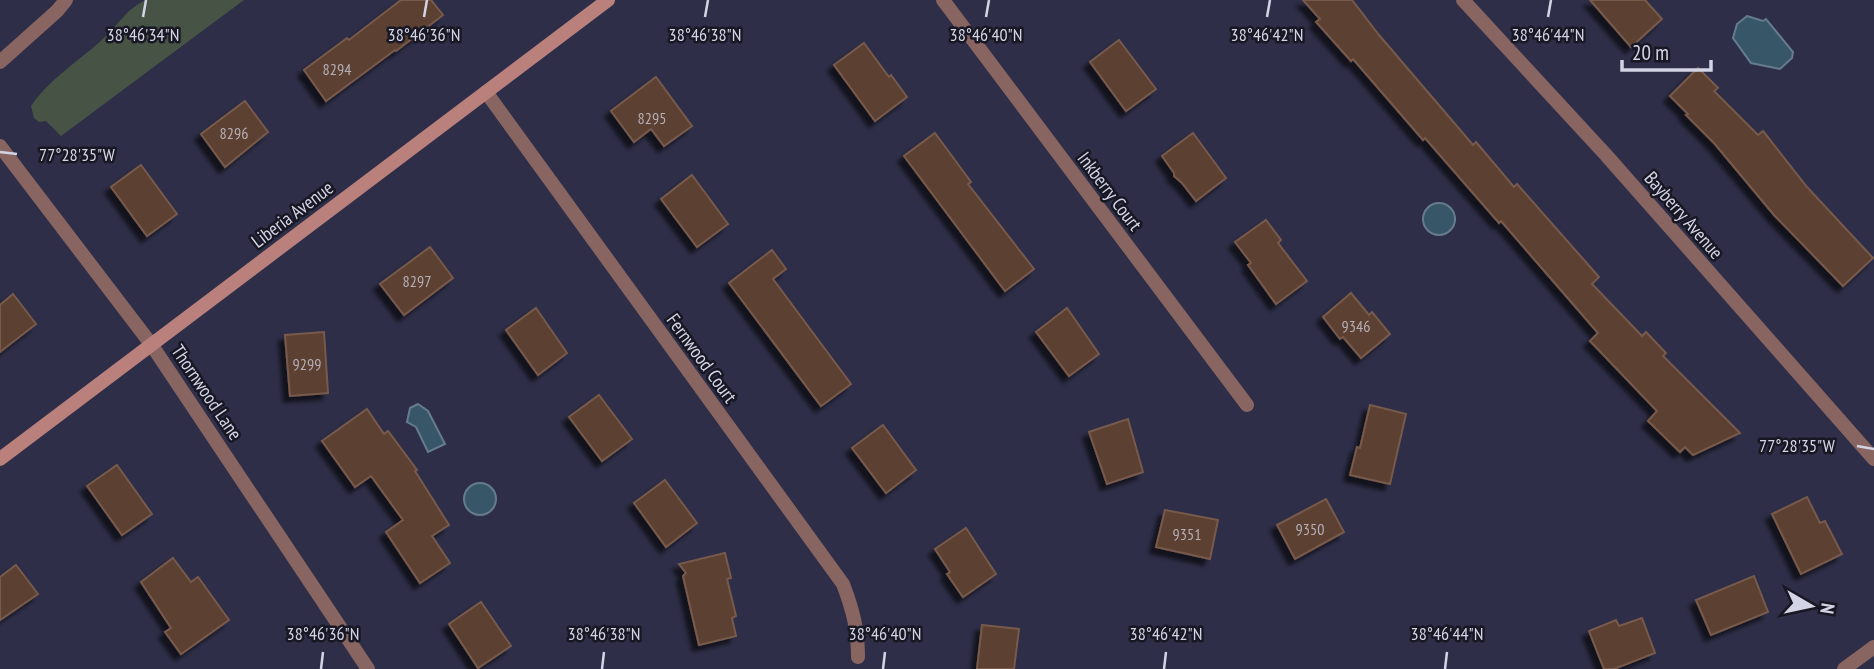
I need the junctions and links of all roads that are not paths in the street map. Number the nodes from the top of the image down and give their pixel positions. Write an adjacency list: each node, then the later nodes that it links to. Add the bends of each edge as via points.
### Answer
1 (66, 0): 5 (street)
2 (608, 0): 6 (main road, Liberia Avenue)
3 (943, 0): 9 (street, Inkberry Court)
4 (1462, 0): 11 (street, Bayberry Avenue, via 1606,155)
5 (0, 62)
6 (486, 92): 8 (main road, Liberia Avenue); 13 (street, Fernwood Court, via 843,584 854,611)
7 (0, 146): 8 (street, Thornwood Lane)
8 (151, 344): 10 (main road, Liberia Avenue); 14 (street, Thornwood Lane)
9 (1247, 405)
10 (0, 459)
11 (1874, 459)
12 (1874, 647): 15 (street)
13 (858, 657)
14 (368, 669)
15 (1844, 669)

